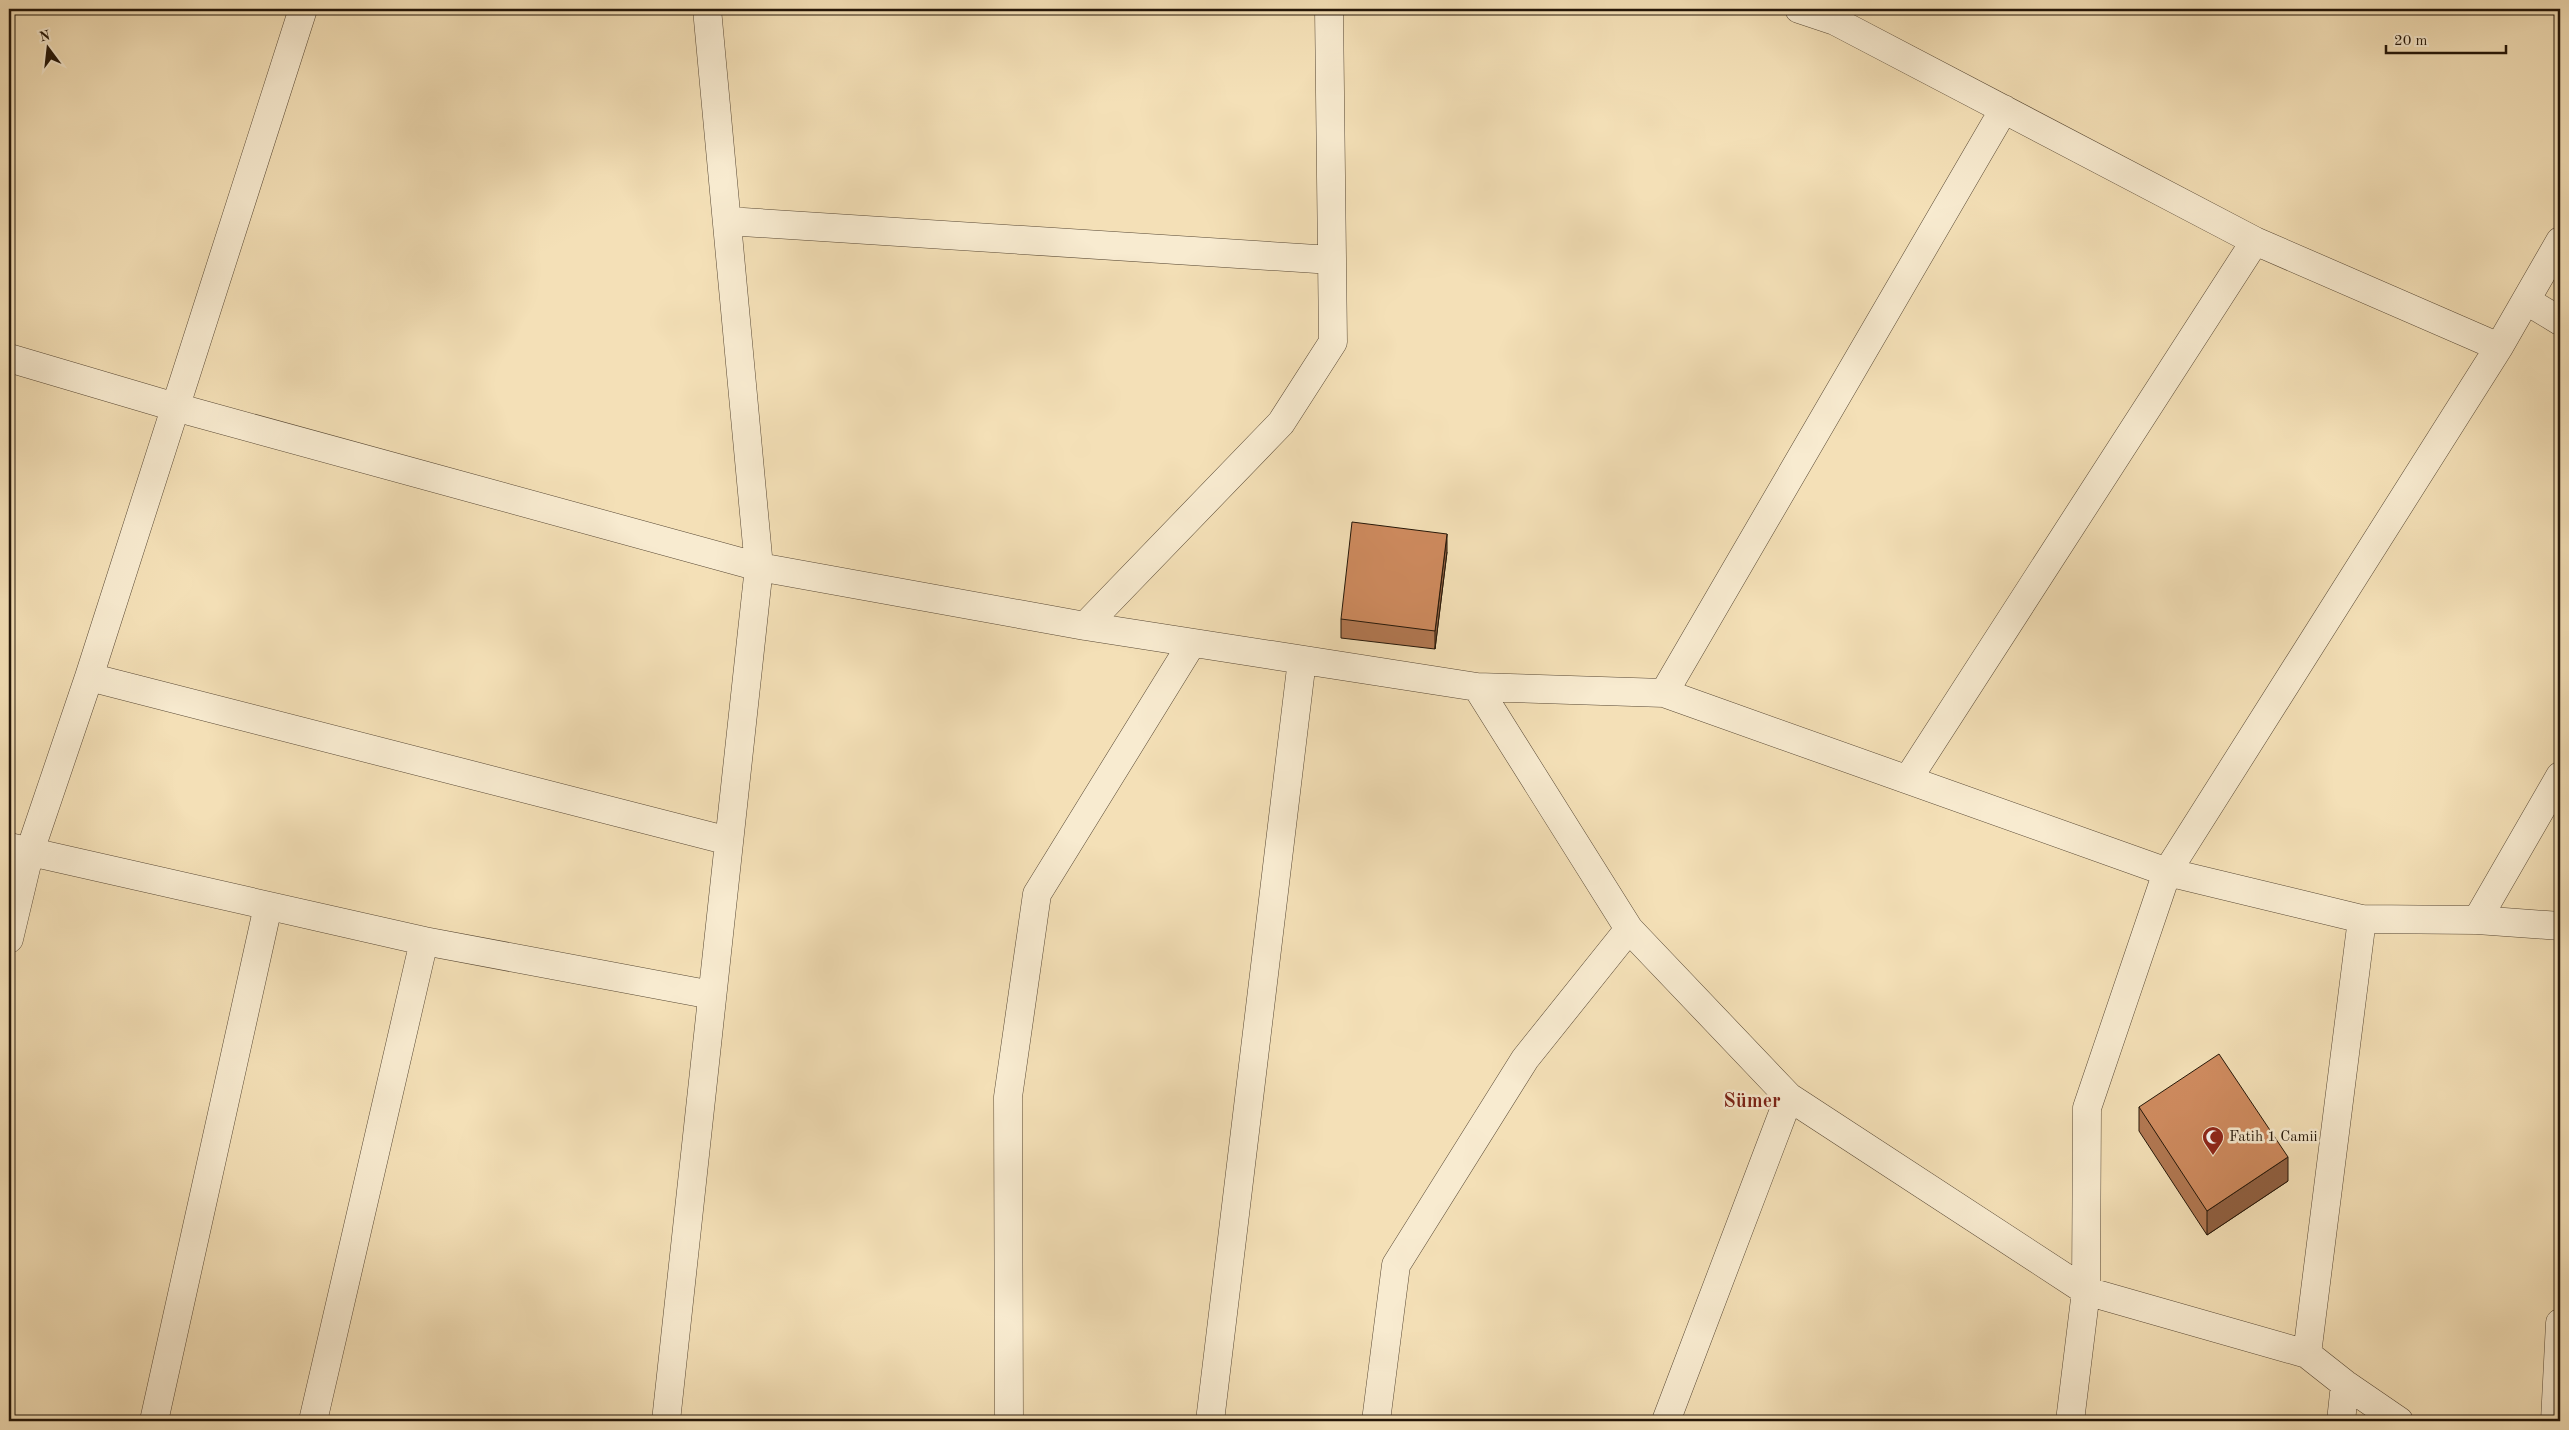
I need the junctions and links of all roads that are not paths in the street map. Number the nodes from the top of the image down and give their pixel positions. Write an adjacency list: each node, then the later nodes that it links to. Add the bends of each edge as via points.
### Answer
1 (303, 9): 15 (street)
2 (707, 9): 7 (street)
3 (1328, 9): 10 (street)
4 (1800, 9): 5 (street)
5 (1838, 15): 6 (street)
6 (2004, 109): 8 (street); 22 (street)
7 (727, 221): 10 (street); 16 (street)
8 (2255, 241): 13 (street); 24 (street)
9 (2560, 241): 11 (street)
10 (1332, 260): 17 (street, via 1333,342 1281,423)
11 (2528, 301): 12 (street); 13 (street)
12 (2560, 321)
13 (2499, 347): 27 (street)
14 (9, 358): 15 (street)
15 (175, 407): 16 (street); 20 (street)
16 (759, 567): 17 (street); 25 (street)
17 (1085, 626): 18 (street)
18 (1192, 643): 19 (street); 44 (street, via 1037,894 1008,1097)
19 (1302, 660): 21 (street); 45 (street)
20 (89, 677): 25 (street); 26 (street)
21 (1477, 687): 22 (street); 32 (street)
22 (1664, 693): 24 (street)
23 (2560, 776): 30 (street)
24 (1908, 779): 27 (street)
25 (729, 841): 35 (street)
26 (19, 849): 28 (street); 33 (street)
27 (2167, 872): 29 (street); 37 (street, via 2087,1108)
28 (268, 906): 34 (street); 41 (street)
29 (2362, 919): 30 (street); 39 (street)
30 (2477, 920): 31 (street)
31 (2560, 926)
32 (1629, 929): 36 (street); 46 (street, via 1525,1059 1396,1265)
33 (9, 939)
34 (424, 941): 35 (street); 42 (street)
35 (712, 995): 43 (street)
36 (1789, 1097): 37 (street); 47 (street)
37 (2086, 1291): 39 (street); 48 (street)
38 (2560, 1323): 51 (street)
39 (2307, 1354): 40 (street)
40 (2345, 1384): 49 (street); 50 (street)
41 (154, 1421)
42 (313, 1421)
43 (666, 1421)
44 (1009, 1421)
45 (1210, 1421)
46 (1376, 1421)
47 (1666, 1421)
48 (2070, 1421)
49 (2341, 1421)
50 (2399, 1421)
51 (2555, 1421)

